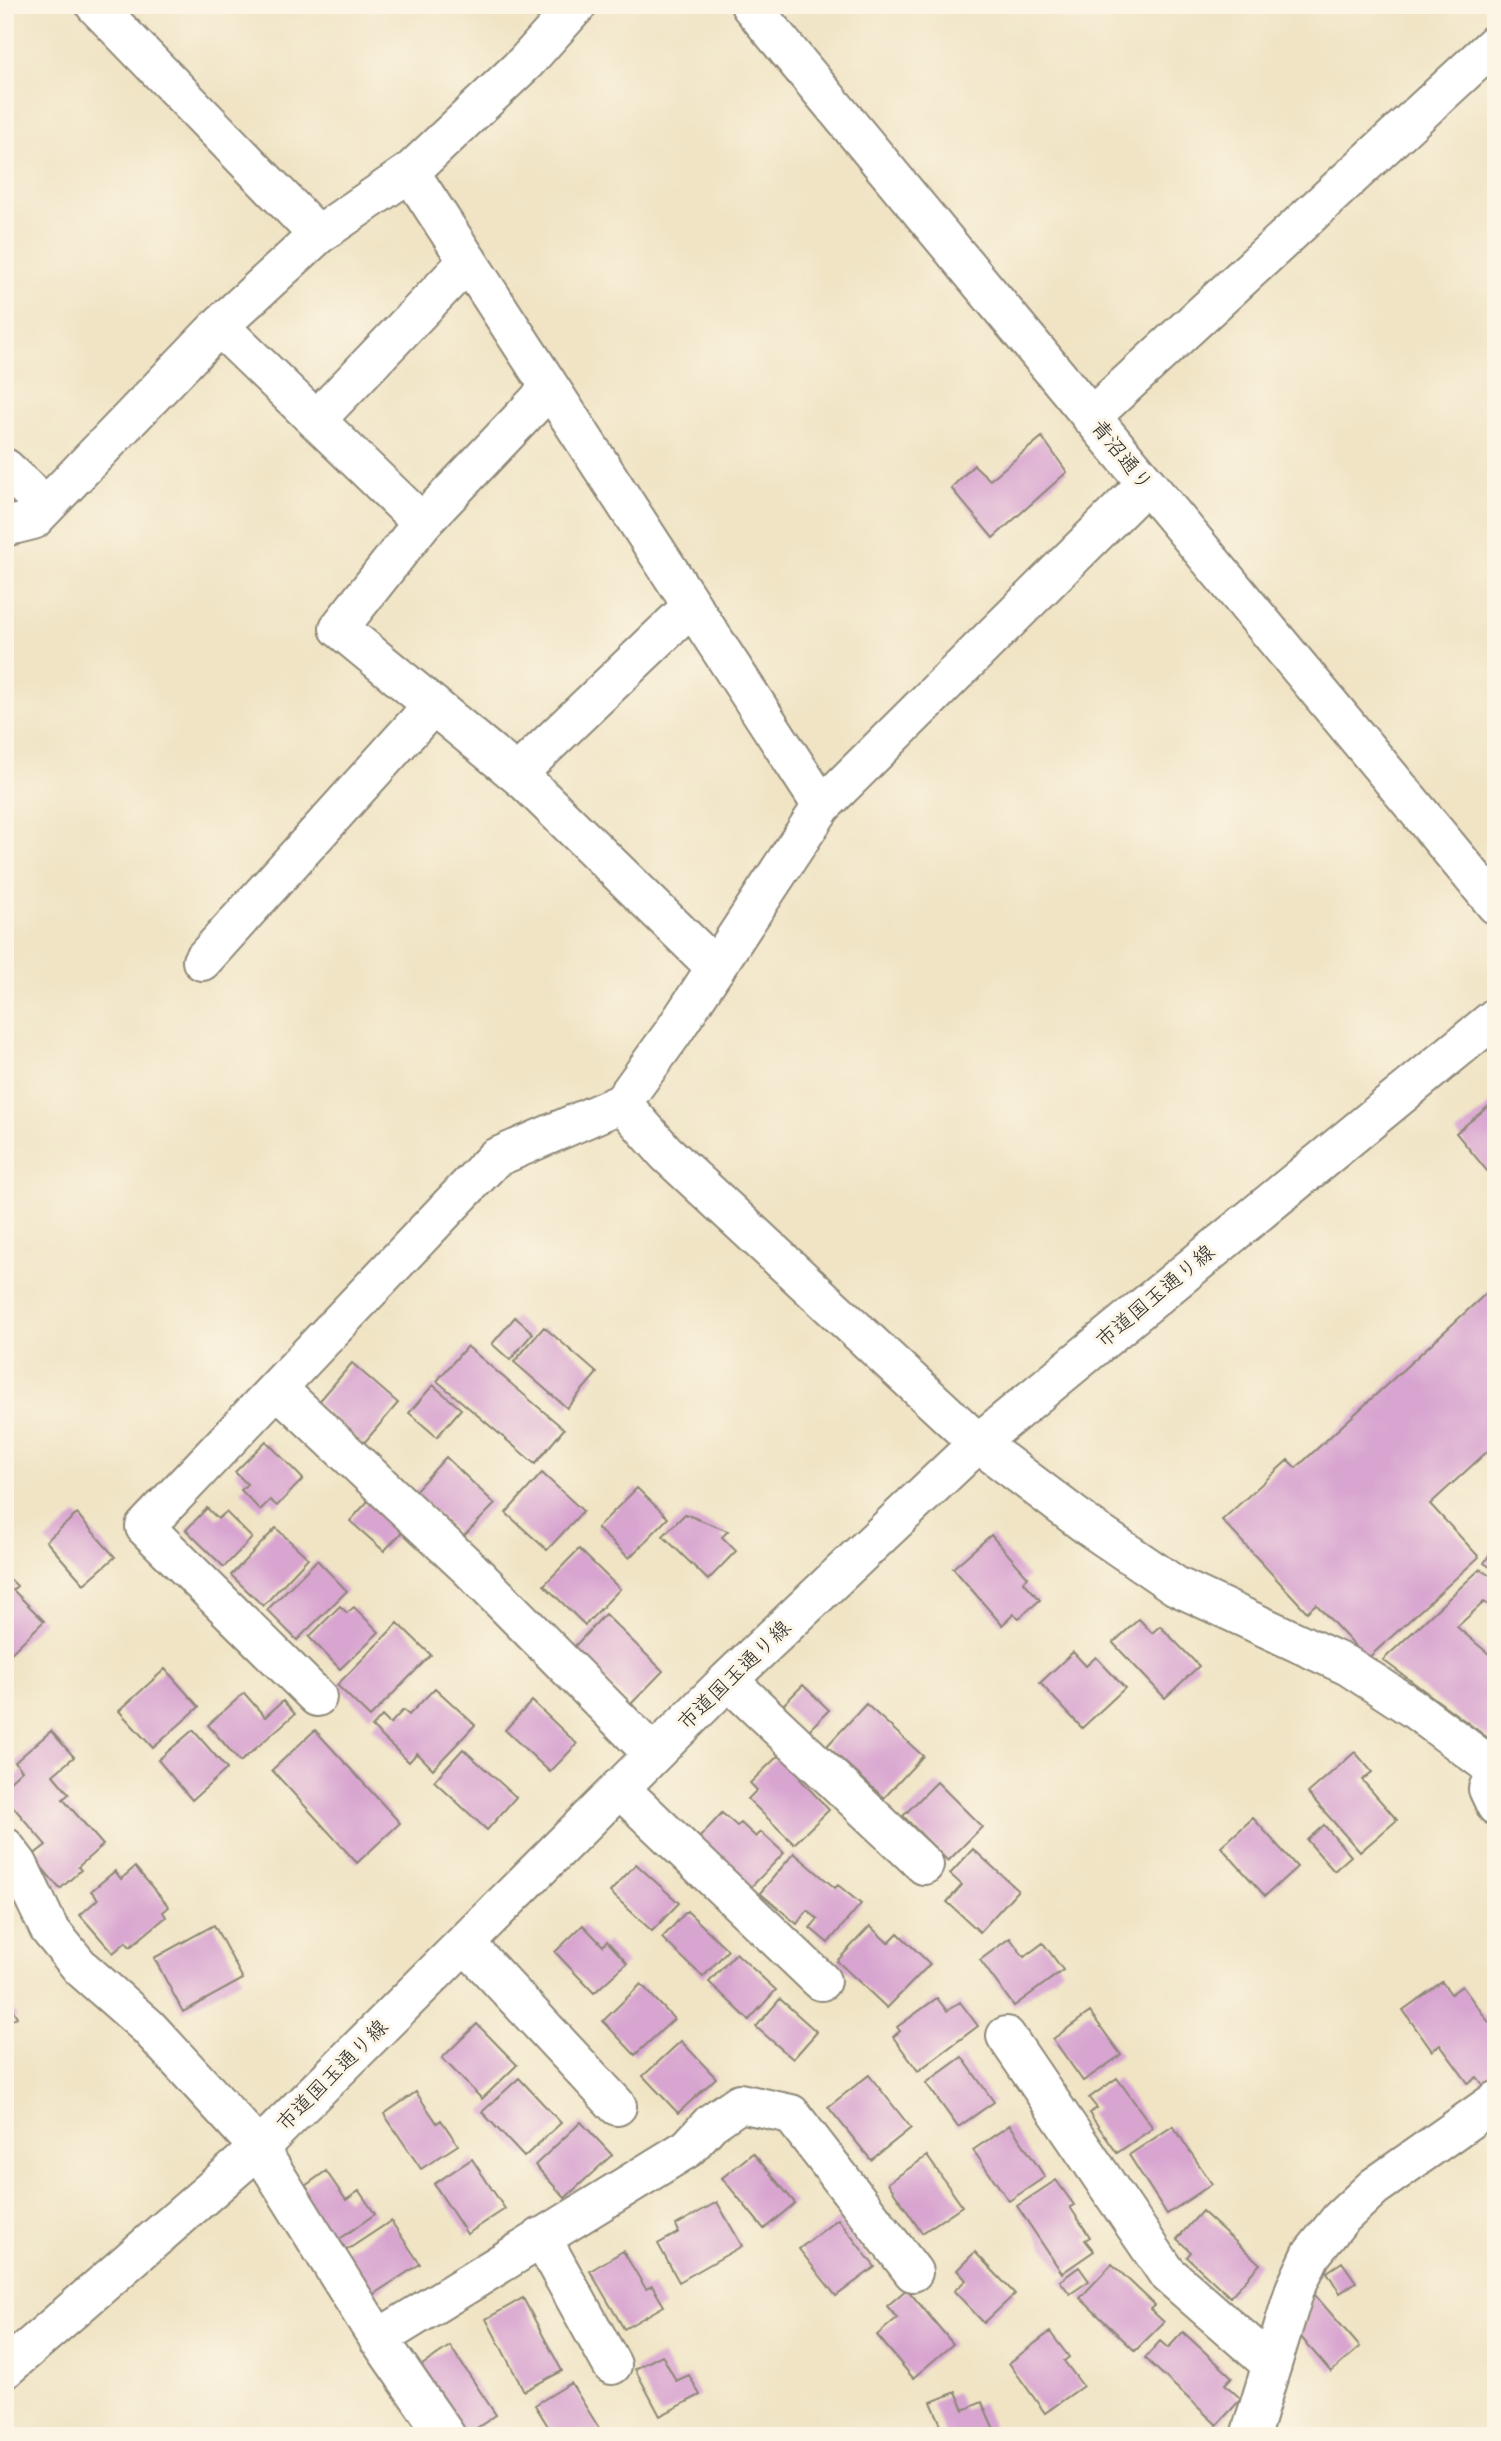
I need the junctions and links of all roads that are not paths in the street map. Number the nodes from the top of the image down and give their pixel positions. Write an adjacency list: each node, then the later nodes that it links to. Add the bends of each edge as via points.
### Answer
1 (95, 5): 6 (street)
2 (577, 5): 5 (street, via 526,62)
3 (750, 5): 10 (street, 青沼通り)
4 (1496, 43): 10 (street)
5 (410, 172): 6 (street); 7 (street)
6 (318, 236): 8 (street)
7 (468, 261): 9 (street); 11 (street)
8 (219, 326): 11 (street); 14 (street)
9 (550, 388): 15 (street); 17 (street)
10 (1091, 417): 13 (street, 青沼通り)
11 (316, 420): 15 (street)
12 (5, 468): 14 (street)
13 (1146, 484): 20 (street); 21 (street, 青沼通り)
14 (46, 506): 16 (street, via 33,520)
15 (422, 523): 18 (street, via 339,628)
16 (5, 527)
17 (692, 606): 19 (street); 20 (street)
18 (433, 705): 19 (street); 22 (street)
19 (517, 774): 23 (street)
20 (822, 806): 23 (street)
21 (1496, 905)
22 (202, 961)
23 (716, 968): 25 (street)
24 (1496, 1017): 27 (street, 市道国玉通り線)
25 (622, 1103): 26 (street, via 495,1158); 27 (street, via 666,1153)
26 (278, 1389): 29 (street, via 145,1527); 30 (street, via 470,1568)
27 (978, 1443): 28 (street, 市道国玉通り線); 31 (street, via 1088,1527 1176,1586 1348,1666)
28 (728, 1680): 30 (street, 市道国玉通り線); 35 (street)
29 (317, 1697)
30 (653, 1754): 32 (street, 市道国玉通り線)
31 (1496, 1770): 33 (street, via 1488,1789)
32 (619, 1788): 36 (street, 市道国玉通り線); 37 (street)
33 (1496, 1805)
34 (5, 1847): 41 (street, via 49,1929 81,1968 148,2027)
35 (924, 1865)
36 (465, 1942): 40 (street); 41 (street, 市道国玉通り線)
37 (821, 1981)
38 (1006, 2035): 46 (street, via 1167,2273)
39 (1496, 2101): 46 (street, via 1374,2187 1340,2219 1311,2255 1295,2289)
40 (617, 2106)
41 (259, 2148): 44 (street); 47 (street, 市道国玉通り線)
42 (541, 2237): 43 (street, via 688,2148 711,2123 740,2103 791,2115); 44 (street); 45 (street)
43 (913, 2272)
44 (378, 2339): 48 (street)
45 (612, 2365)
46 (1272, 2365): 49 (street)
47 (5, 2370)
48 (446, 2436)
49 (1251, 2436)

